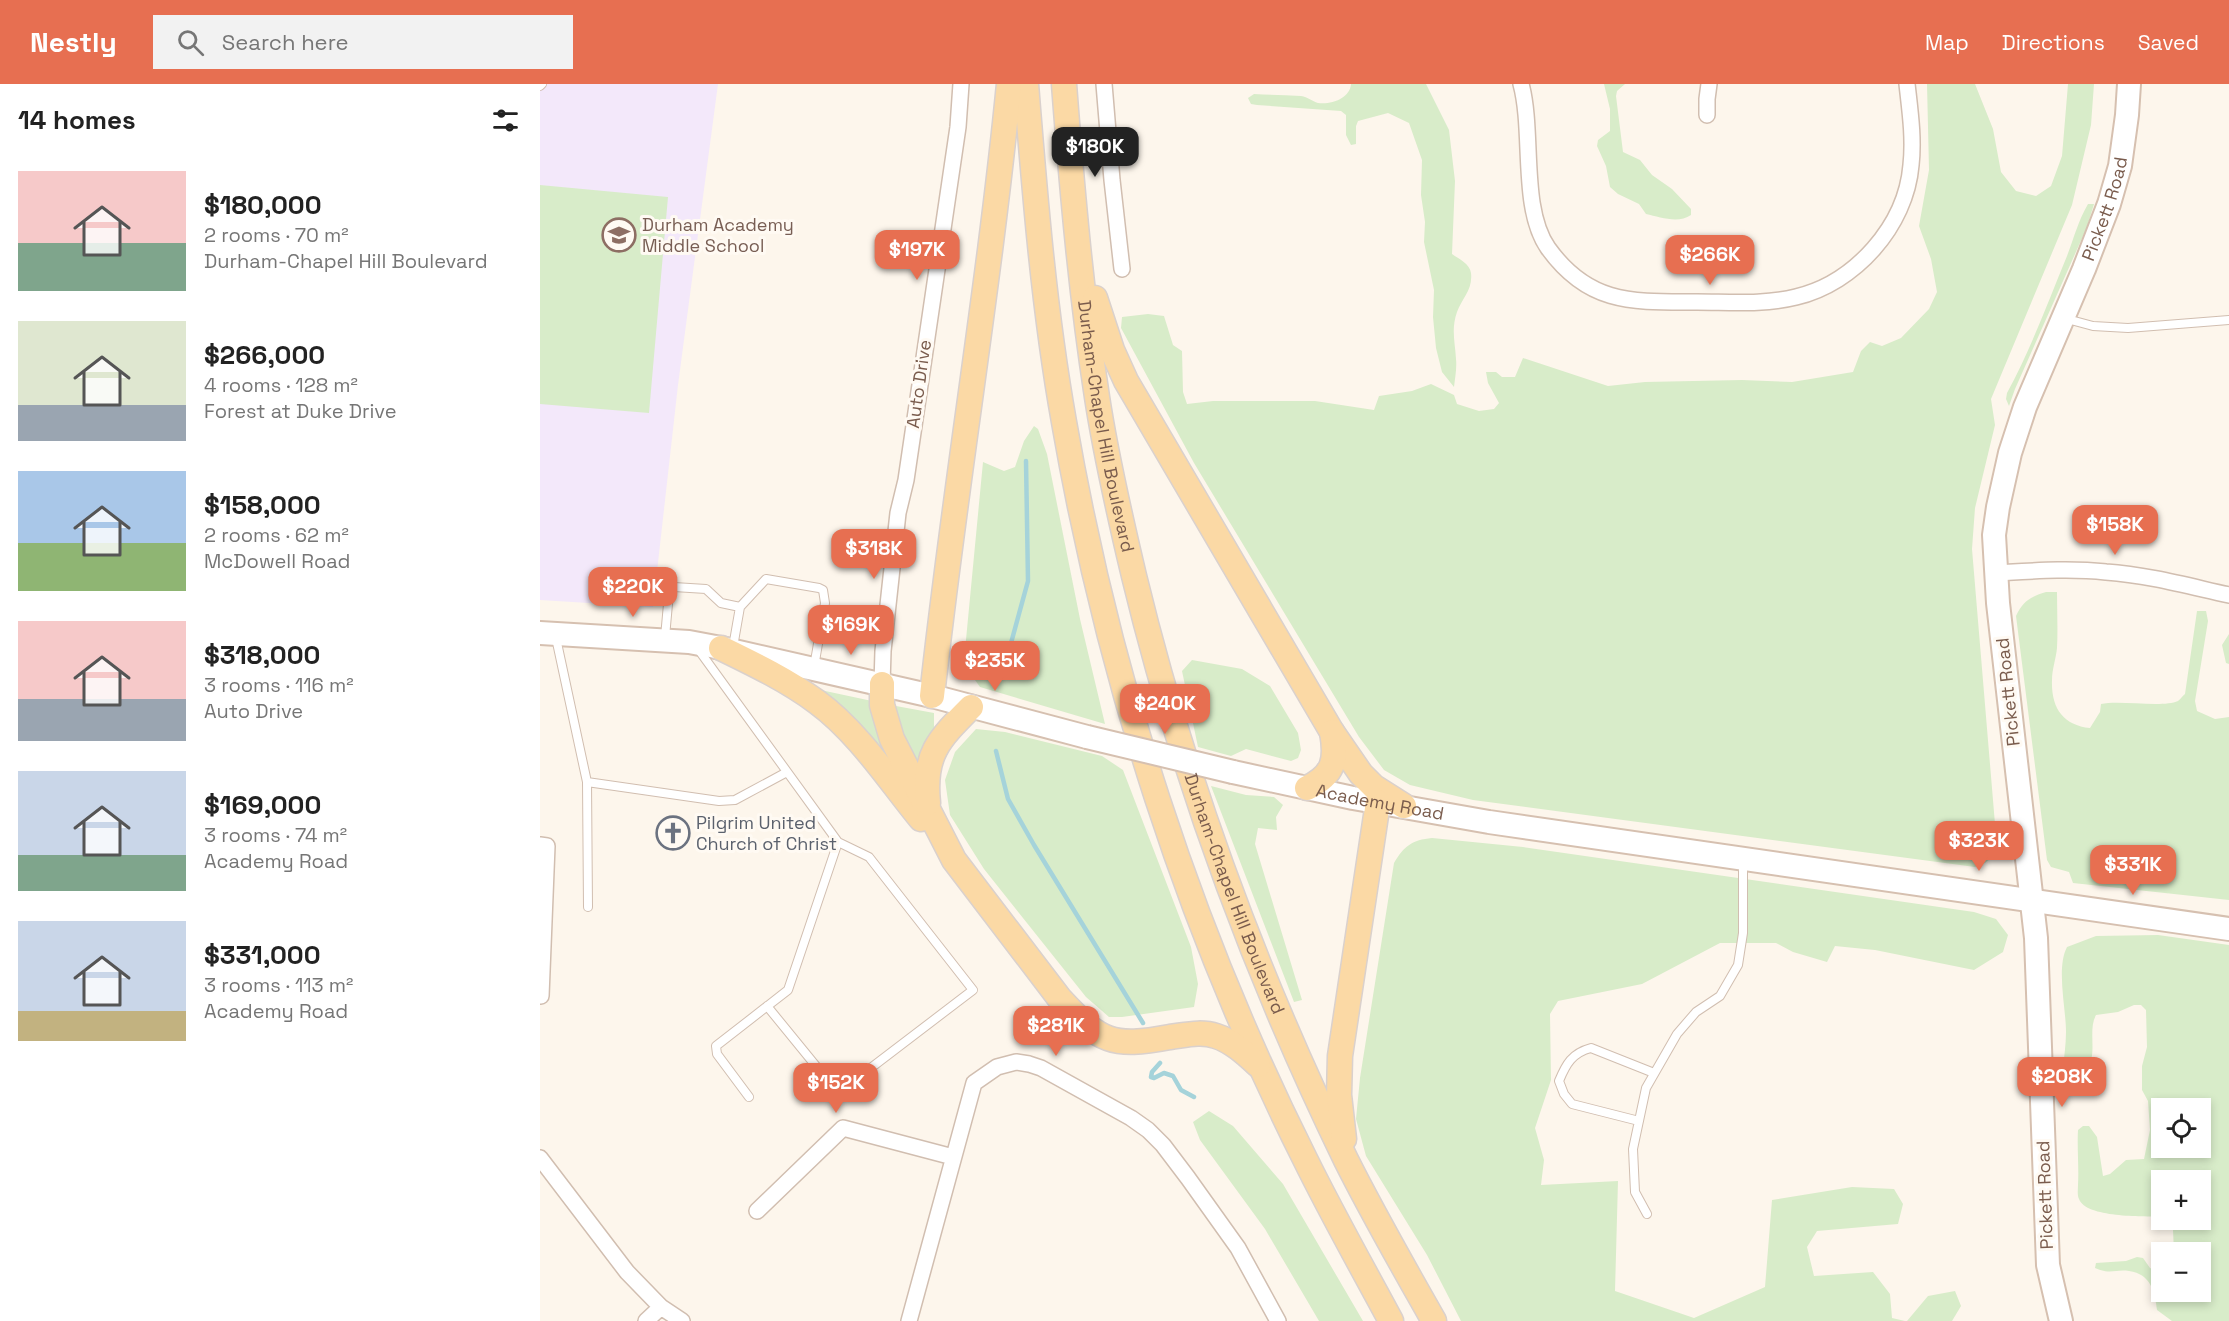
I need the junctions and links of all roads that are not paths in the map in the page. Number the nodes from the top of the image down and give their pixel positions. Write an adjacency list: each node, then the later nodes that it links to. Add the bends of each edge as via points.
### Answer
1 (961, 84): 23 (street, Auto Drive, via 906,480 898,513)
2 (1009, 84): 24 (main road)
3 (1026, 84): 42 (main road, Durham-Chapel Hill Boulevard, via 1051,340 1067,442 1096,580 1144,755 1180,864)
4 (1064, 84): 11 (main road, Durham-Chapel Hill Boulevard)
5 (1104, 84): 12 (street)
6 (1521, 84): 8 (street, via 1537,222 1563,267 1586,286 1621,299 1770,302 1811,292 1850,271 1879,243 1895,219 1911,165)
7 (1709, 84): 10 (street)
8 (1907, 84)
9 (2129, 84): 13 (main road, Pickett Road, via 2120,166 2091,252)
10 (1707, 115)
11 (1073, 210): 26 (main road, via 1106,336 1126,381); 48 (main road, Durham-Chapel Hill Boulevard, via 1097,399 1152,651 1210,840 1258,963)
12 (1122, 269)
13 (2062, 318): 14 (lane, via 2093,326 2128,328); 15 (main road, Pickett Road, via 2010,453 1994,535)
14 (2229, 320)
15 (1995, 573): 16 (street, via 2108,572); 37 (main road, Pickett Road)
16 (2229, 595)
17 (740, 607): 19 (lane, via 721,603 706,589 674,587 669,592); 21 (lane); 22 (lane, via 766,579 823,590 825,603)
18 (547, 633): 19 (main road, Academy Road); 28 (lane)
19 (664, 640): 20 (main road, Academy Road)
20 (694, 643): 21 (main road, Academy Road); 27 (lane)
21 (726, 649): 22 (main road, Academy Road); 36 (main road, via 785,681 829,712)
22 (814, 669): 23 (main road, Academy Road)
23 (882, 684): 24 (main road, Academy Road); 32 (main road, via 882,705 892,739)
24 (932, 696): 25 (main road, Academy Road)
25 (971, 706): 29 (main road, Academy Road, bridge); 32 (main road, via 940,740 928,762)
26 (1332, 732): 29 (main road, via 1331,767 1321,781); 31 (main road, via 1361,774)
27 (787, 772): 28 (lane, via 735,800 719,801); 33 (lane)
28 (587, 782): 38 (lane)
29 (1307, 788): 30 (main road, Academy Road)
30 (1378, 802): 31 (main road, Academy Road); 48 (main road, via 1340,1056 1339,1095)
31 (1404, 807): 35 (main road, Academy Road)
32 (928, 811): 36 (main road)
33 (838, 842): 41 (lane, via 788,990); 41 (lane, via 869,857 973,990 838,1093)
34 (540, 845): 40 (street, via 548,846)
35 (1743, 859): 37 (main road, Academy Road); 43 (lane, via 1743,933 1738,965 1720,996 1696,1012 1677,1034)
36 (954, 860): 42 (main road, via 1060,999 1094,1031 1119,1041 1143,1042 1208,1034 1228,1041)
37 (2031, 901): 39 (main road, Academy Road); 58 (main road, Pickett Road, via 2036,938 2048,1265)
38 (588, 907)
39 (2229, 929)
40 (541, 996)
41 (767, 1006): 44 (lane, via 716,1046 717,1054)
42 (1262, 1068): 56 (main road, Durham-Chapel Hill Boulevard, via 1304,1159)
43 (1654, 1073): 45 (lane, via 1646,1088); 45 (lane, via 1591,1048 1567,1062 1559,1081 1572,1104)
44 (749, 1097)
45 (1639, 1121): 50 (lane, via 1633,1149 1635,1192)
46 (953, 1157): 49 (street, via 843,1128); 54 (street); 55 (street, via 974,1083 997,1067 1017,1062 1041,1068 1131,1118 1163,1145 1238,1248)
47 (540, 1158): 51 (street, via 627,1272)
48 (1348, 1162): 57 (main road, Durham-Chapel Hill Boulevard)
49 (757, 1211)
50 (1647, 1214)
51 (661, 1307): 52 (street); 53 (street)
52 (646, 1321)
53 (682, 1321)
54 (909, 1321)
55 (1278, 1321)
56 (1391, 1321)
57 (1434, 1321)
58 (2061, 1321)

